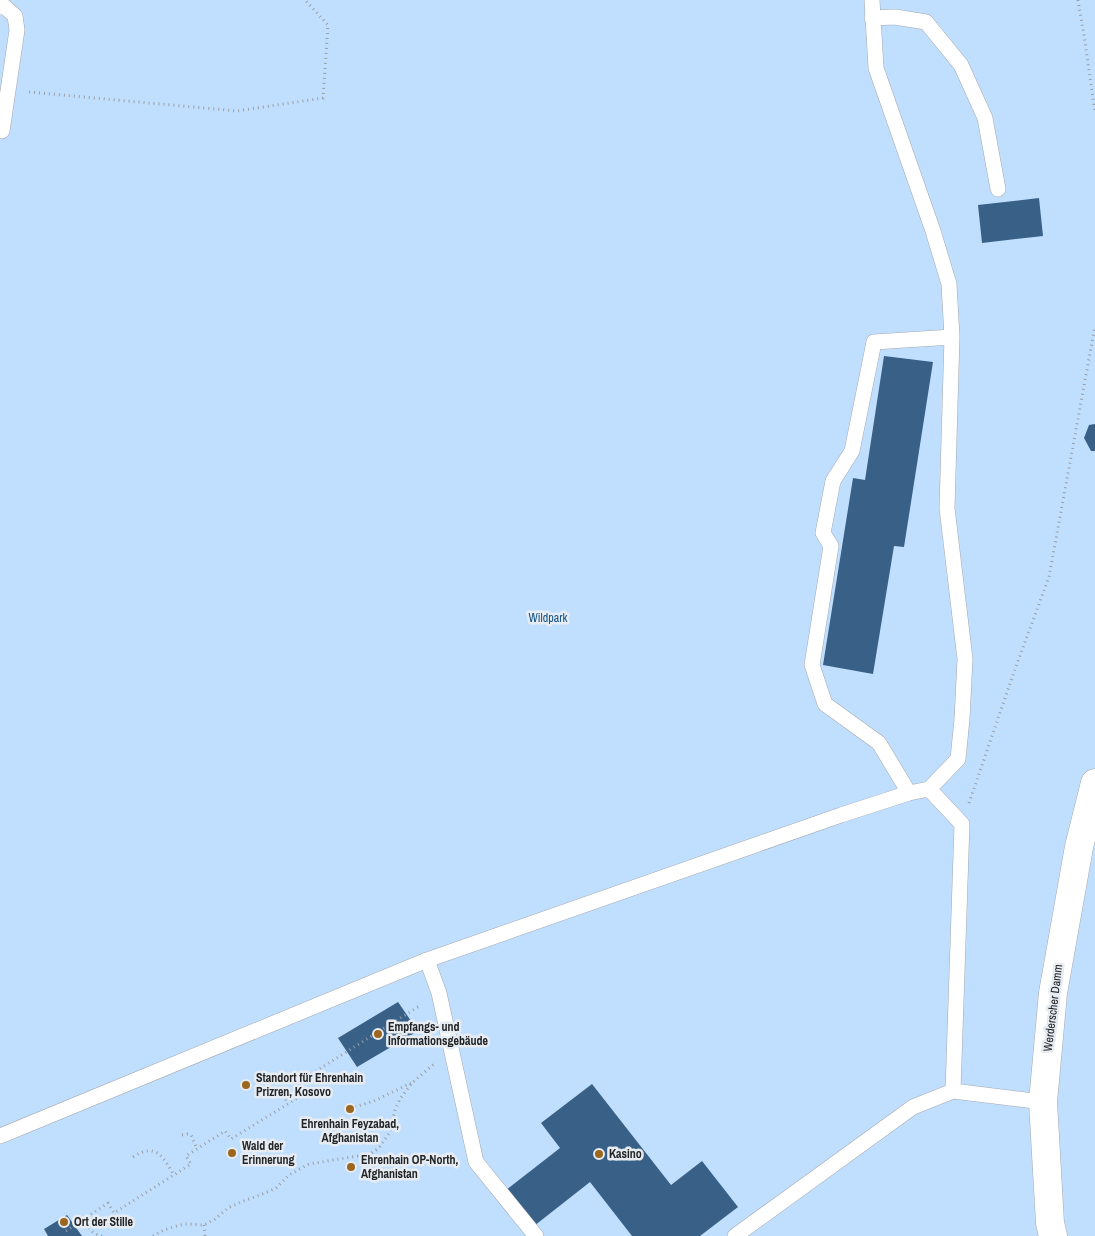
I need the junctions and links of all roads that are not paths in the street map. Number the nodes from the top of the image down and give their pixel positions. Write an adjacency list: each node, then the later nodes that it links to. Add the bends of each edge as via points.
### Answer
1 (872, 0): 3 (lane)
2 (0, 6): 4 (lane, via 15,16 17,30)
3 (872, 18): 6 (lane, via 895,17 926,22 961,65 986,118); 7 (lane, via 876,68 949,284)
4 (4, 89): 5 (lane)
5 (2, 131)
6 (998, 189)
7 (952, 337): 9 (lane, via 947,508 965,659 962,719 958,760); 10 (lane, via 874,342 852,452 833,481 823,533 831,546 812,665 825,704 879,743)
8 (1095, 783): 13 (street, Werderscher Damm, via 1079,847 1053,993)
9 (929, 790): 10 (lane); 12 (lane, via 962,824)
10 (909, 793): 11 (lane)
11 (427, 960): 14 (lane); 15 (lane, via 439,993 476,1162)
12 (953, 1091): 13 (lane); 16 (lane, via 914,1107)
13 (1043, 1102): 17 (street, Werderscher Damm, via 1050,1223)
14 (0, 1136)
15 (536, 1236)
16 (735, 1236)
17 (1054, 1236)

